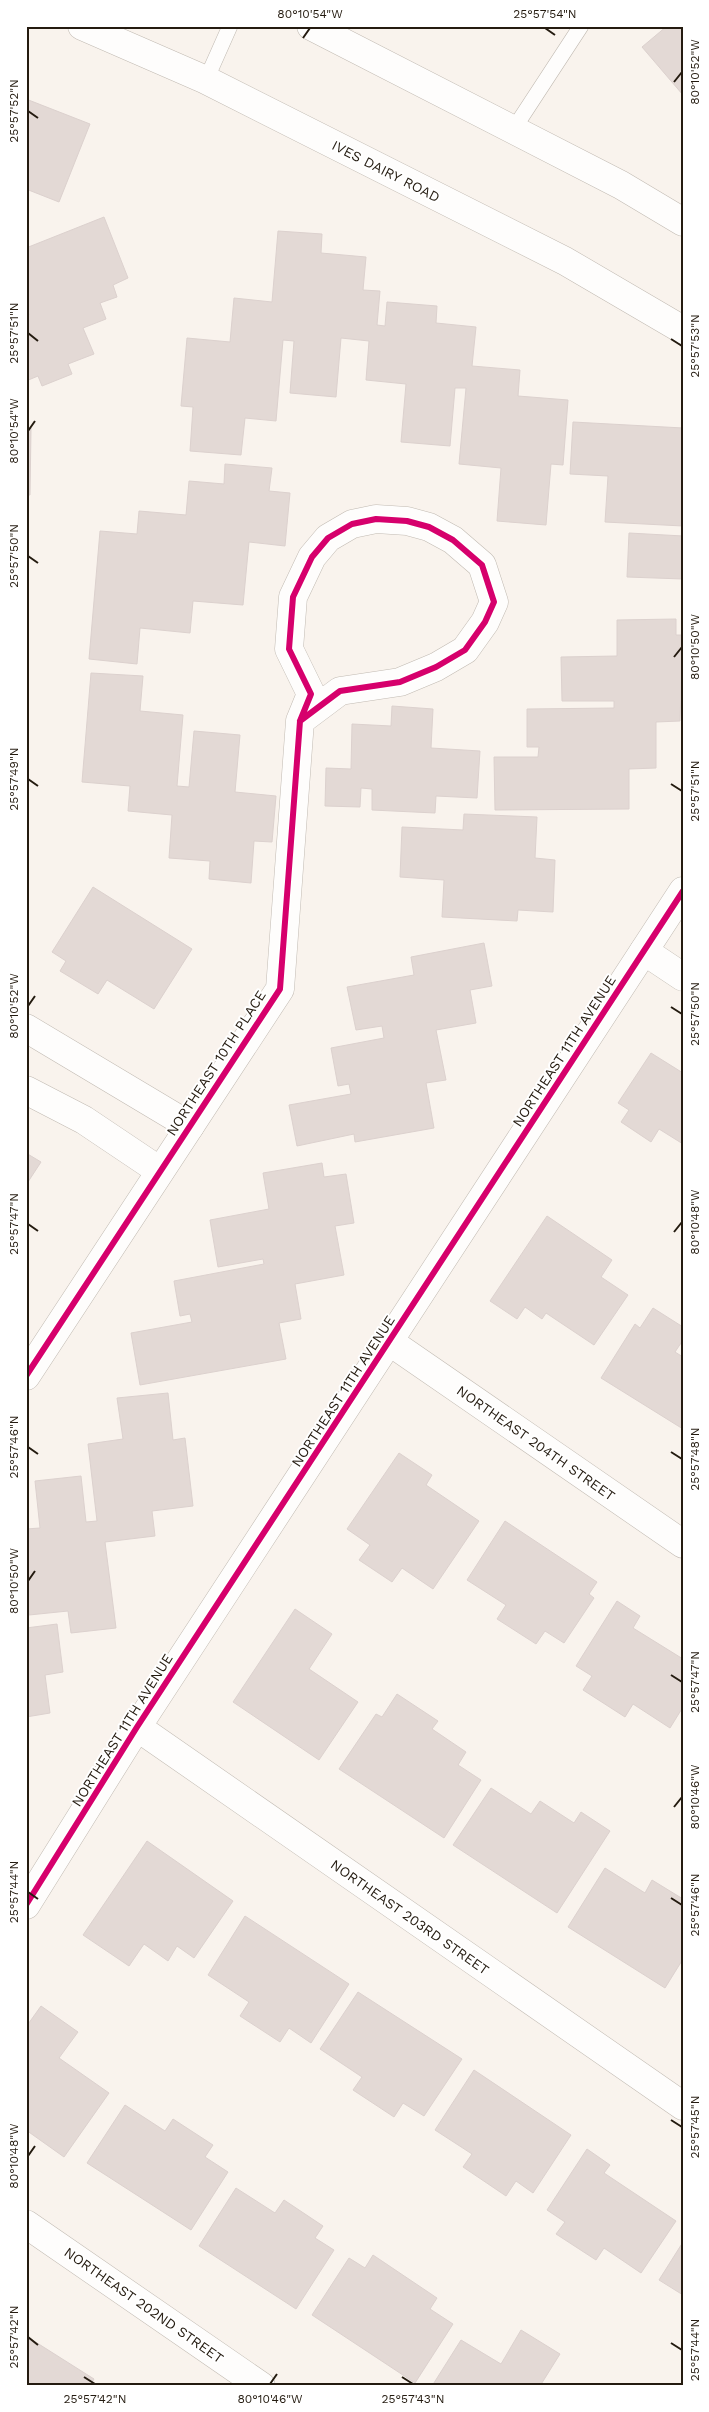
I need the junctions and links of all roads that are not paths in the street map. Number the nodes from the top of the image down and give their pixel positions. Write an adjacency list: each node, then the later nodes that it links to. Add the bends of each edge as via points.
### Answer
1 (82, 26): 5 (street, IVES DAIRY ROAD)
2 (230, 26): 5 (lane)
3 (311, 26): 6 (street)
4 (581, 26): 6 (lane)
5 (206, 80): 8 (street, IVES DAIRY ROAD, via 565,260)
6 (514, 130): 7 (street, via 621,185)
7 (683, 222)
8 (683, 330)
9 (300, 721): 9 (street, NORTHEAST 10TH PLACE, via 340,691 400,682 465,650 485,622 494,602 482,566 453,540 430,527 407,521 376,519 352,524 328,538 312,557 293,597 289,649 310,694); 15 (street, NORTHEAST 10TH PLACE, via 280,989)
10 (683, 891): 11 (street, NORTHEAST 11TH AVENUE)
11 (644, 951): 12 (street); 17 (street, NORTHEAST 11TH AVENUE)
12 (683, 977)
13 (26, 1028): 15 (street)
14 (26, 1090): 16 (street, via 84,1120)
15 (190, 1126): 16 (street, NORTHEAST 10TH PLACE)
16 (160, 1171): 18 (street, NORTHEAST 10TH PLACE)
17 (390, 1342): 19 (street, NORTHEAST 204TH STREET); 20 (street, NORTHEAST 11TH AVENUE)
18 (26, 1376)
19 (683, 1544)
20 (137, 1727): 21 (street, NORTHEAST 11TH AVENUE); 22 (street, NORTHEAST 203RD STREET)
21 (26, 1905)
22 (683, 2106)
23 (26, 2224): 24 (street, NORTHEAST 202ND STREET)
24 (261, 2386)

